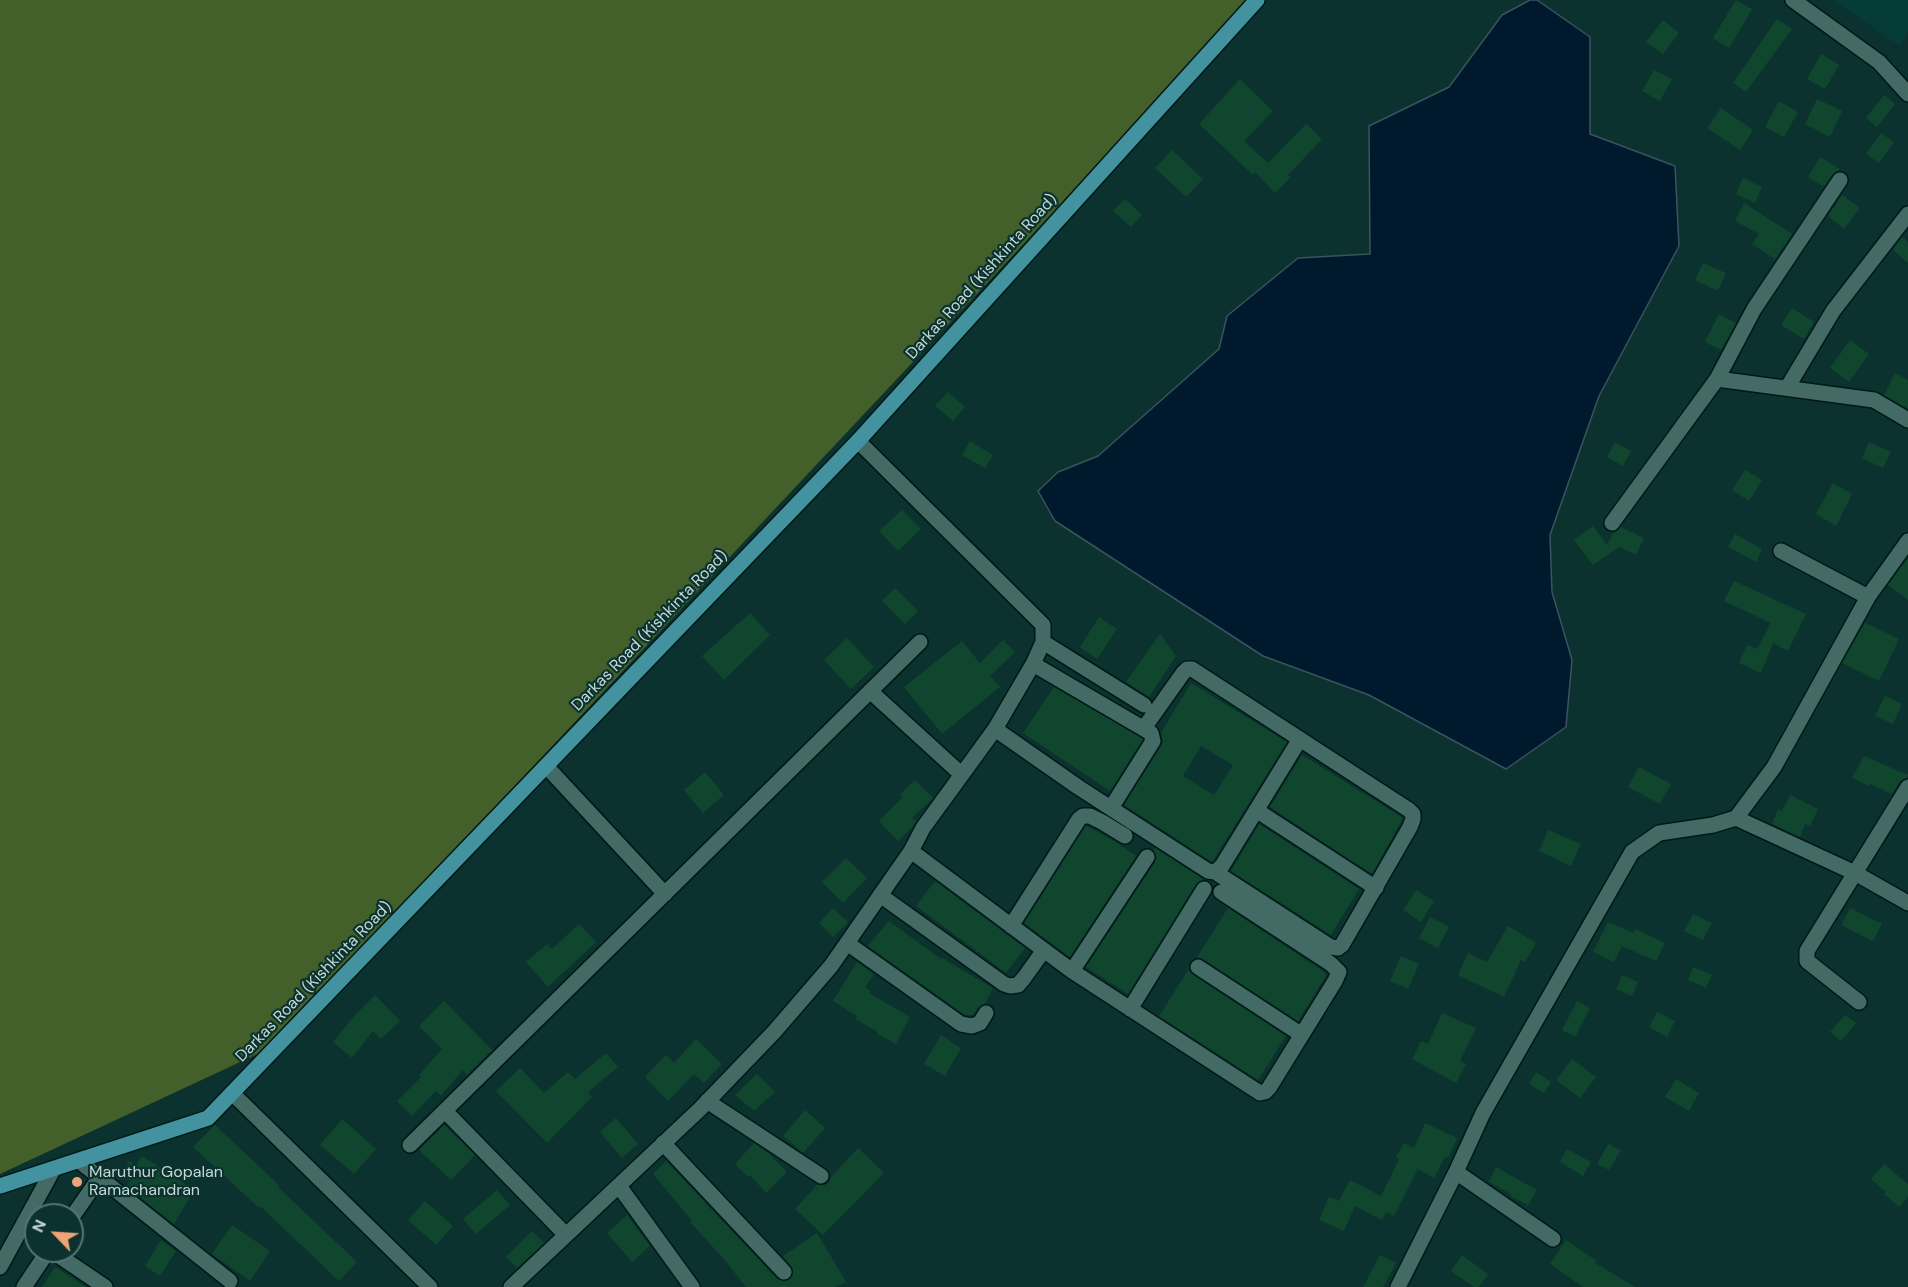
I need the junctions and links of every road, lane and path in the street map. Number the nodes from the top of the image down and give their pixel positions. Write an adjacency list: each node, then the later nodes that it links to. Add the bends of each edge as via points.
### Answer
1 (1257, 0): 9 (main road, Darkas Road (Kishkinta Road))
2 (1793, 0): 3 (street, via 1879,62)
3 (1908, 94)
4 (1840, 180): 6 (street, via 1754,309)
5 (1908, 214): 7 (street, via 1833,311)
6 (1717, 379): 7 (street); 10 (street)
7 (1787, 388): 8 (street, via 1874,400)
8 (1908, 420)
9 (858, 441): 15 (street, via 1043,626); 22 (main road, Darkas Road (Kishkinta Road))
10 (1612, 523)
11 (1908, 541): 13 (street)
12 (1781, 551): 13 (street)
13 (1868, 597): 27 (street, via 1774,767)
14 (920, 642): 17 (street)
15 (1043, 642): 16 (street); 18 (street)
16 (1033, 664): 19 (street); 20 (street)
17 (870, 691): 23 (street); 36 (street)
18 (1144, 705)
19 (1143, 728): 21 (street, via 1183,673 1192,669); 25 (street, via 1151,733 1153,741)
20 (995, 729): 23 (street); 25 (street)
21 (1300, 739): 26 (street); 33 (street, via 1413,814 1410,827)
22 (546, 766): 36 (street); 48 (main road, Darkas Road (Kishkinta Road))
23 (961, 774): 29 (street)
24 (1908, 787): 32 (street)
25 (1111, 808): 31 (street)
26 (1256, 810): 31 (street); 33 (street)
27 (1736, 818): 32 (street); 55 (street, via 1659,833 1632,852 1483,1113)
28 (1125, 836): 39 (street, via 1090,816 1079,819)
29 (911, 851): 37 (street); 39 (street)
30 (1147, 857): 43 (street)
31 (1215, 872): 33 (street, via 1338,948)
32 (1855, 873): 38 (street); 44 (street, via 1806,956)
33 (1376, 888)
34 (1204, 889): 45 (street)
35 (1221, 892): 47 (street, via 1339,972)
36 (665, 894): 50 (street)
37 (880, 895): 40 (street); 41 (street, via 1004,984 1018,985)
38 (1908, 903)
39 (1011, 926): 41 (street)
40 (847, 943): 46 (street, via 961,1024 980,1023); 49 (street, via 774,1032)
41 (1044, 950): 43 (street)
42 (1198, 967): 47 (street)
43 (1072, 971): 45 (street)
44 (1859, 1002)
45 (1130, 1009): 47 (street, via 1260,1093 1269,1088)
46 (986, 1013)
47 (1302, 1035)
48 (232, 1094): 53 (main road, Darkas Road (Kishkinta Road), via 208,1118); 70 (street)
49 (707, 1101): 51 (street); 56 (street)
50 (445, 1111): 52 (street); 61 (street)
51 (663, 1143): 58 (street); 66 (street)
52 (410, 1145)
53 (79, 1161): 54 (main road, Darkas Road (Kishkinta Road)); 57 (street)
54 (53, 1170): 59 (main road, Darkas Road (Kishkinta Road)); 65 (street)
55 (1456, 1172): 62 (street); 73 (street)
56 (821, 1176)
57 (100, 1177): 60 (street); 67 (street)
58 (619, 1185): 61 (street); 72 (street)
59 (0, 1186)
60 (82, 1203)
61 (566, 1235): 71 (street)
62 (1553, 1239)
63 (41, 1263): 68 (street)
64 (68, 1263): 69 (street)
65 (0, 1267)
66 (784, 1272)
67 (232, 1285)
68 (24, 1287)
69 (105, 1287)
70 (430, 1287)
71 (510, 1287)
72 (692, 1287)
73 (1398, 1287)

